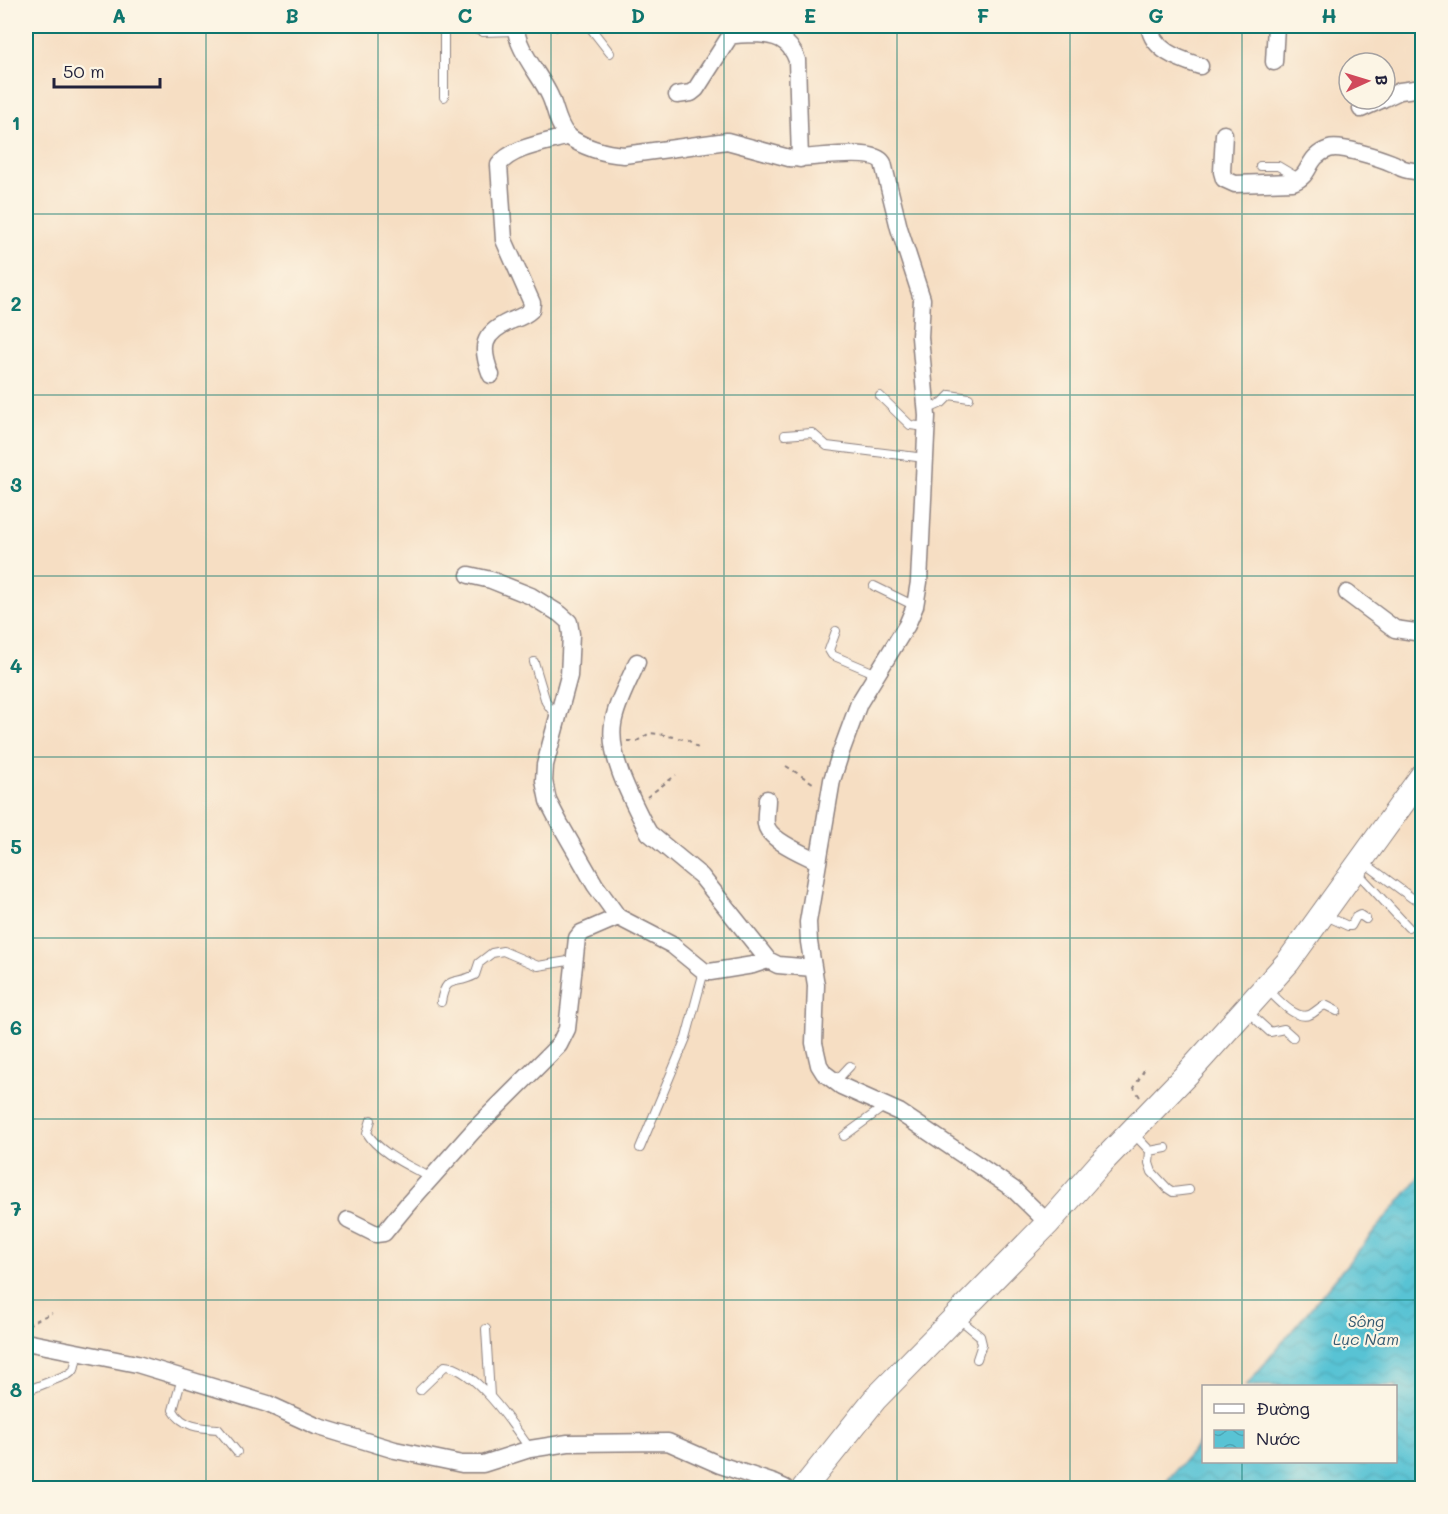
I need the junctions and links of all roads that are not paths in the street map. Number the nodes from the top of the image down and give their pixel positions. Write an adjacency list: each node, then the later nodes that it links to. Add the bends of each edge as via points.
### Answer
1 (446, 26): 16 (lane)
2 (468, 26): 8 (lane, via 483,32)
3 (552, 26): 4 (lane)
4 (558, 26)
5 (589, 26): 10 (lane)
6 (1149, 26): 12 (street, via 1163,49)
7 (1276, 26): 11 (street)
8 (516, 28): 18 (street, via 518,39)
9 (736, 30): 15 (street, via 694,92); 19 (street, via 777,36 794,53)
10 (610, 53)
11 (1274, 62)
12 (1200, 66)
13 (1422, 88): 14 (street)
14 (1397, 92)
15 (677, 95)
16 (444, 97)
17 (1224, 134): 22 (street, via 1222,172 1230,183)
18 (569, 136): 19 (street, via 614,155 727,141); 23 (street, via 512,153 499,165 504,240 532,303 526,315 489,334 484,358)
19 (800, 159): 26 (street, via 850,154 881,159 922,299 920,337)
20 (1260, 166): 22 (lane, via 1278,166)
21 (1422, 172): 22 (street, via 1340,147 1313,158)
22 (1300, 180)
23 (491, 375)
24 (880, 396): 26 (lane, via 910,426)
25 (969, 398): 26 (lane, via 950,395)
26 (926, 418): 28 (street)
27 (785, 435): 28 (lane, via 812,433 827,446)
28 (925, 458): 32 (street, via 921,562)
29 (469, 575): 38 (street, via 531,596 569,622 569,676)
30 (874, 586): 32 (lane)
31 (1347, 593): 34 (street, via 1395,629)
32 (915, 606): 37 (street)
33 (836, 631): 37 (lane, via 829,650 832,655)
34 (1422, 633)
35 (534, 662): 38 (lane, via 546,702)
36 (637, 662): 49 (street, via 616,713 612,740 635,806 650,833 701,876)
37 (877, 674): 41 (street, via 847,733 832,780)
38 (558, 720): 45 (street, via 545,765 548,801 595,885)
39 (1420, 784): 42 (street)
40 (767, 799): 41 (street, via 768,832)
41 (817, 861): 50 (street, via 808,922)
42 (1358, 866): 43 (lane, via 1412,898 1416,899); 44 (street); 47 (lane)
43 (1422, 891)
44 (1324, 915): 46 (lane, via 1348,926 1360,915); 52 (street)
45 (618, 917): 48 (street, via 581,933); 51 (street, via 672,945)
46 (1366, 919)
47 (1408, 927)
48 (574, 960): 53 (lane, via 544,967 508,952 492,953 479,963 475,975 447,984); 66 (street, via 564,1038)
49 (768, 960): 50 (street, via 778,965); 51 (street)
50 (813, 968): 58 (street, via 816,1056)
51 (704, 970): 63 (lane, via 686,1038)
52 (1265, 988): 54 (street); 55 (lane, via 1296,1014 1311,1015 1325,1005)
53 (441, 1002)
54 (1245, 1009): 56 (lane, via 1270,1032 1284,1029); 61 (street)
55 (1337, 1011)
56 (1293, 1037)
57 (850, 1065): 58 (lane)
58 (835, 1082): 59 (street)
59 (885, 1106): 62 (lane); 69 (street, via 1013,1189)
60 (370, 1120): 66 (lane, via 367,1134 371,1139)
61 (1131, 1132): 65 (lane); 69 (street)
62 (844, 1136)
63 (640, 1148)
64 (1166, 1148): 65 (lane)
65 (1150, 1151): 67 (lane, via 1152,1172 1167,1188 1173,1192)
66 (431, 1178): 68 (street, via 384,1233 376,1234)
67 (1189, 1190)
68 (348, 1220)
69 (1048, 1223): 70 (street)
70 (956, 1317): 74 (lane, via 980,1336 982,1344); 82 (street, via 875,1399)
71 (486, 1329): 78 (lane)
72 (26, 1342): 73 (street)
73 (78, 1352): 75 (street); 77 (lane, via 74,1370 69,1374)
74 (977, 1359)
75 (182, 1378): 79 (street, via 268,1404 316,1426 395,1450 462,1464 483,1464); 80 (lane, via 173,1410 176,1415 192,1426 218,1429)
76 (420, 1389): 78 (lane, via 445,1366 453,1366)
77 (26, 1392)
78 (490, 1396): 79 (lane)
79 (530, 1449): 81 (street, via 568,1443 669,1442)
80 (237, 1452)
81 (785, 1488)
82 (804, 1488)

